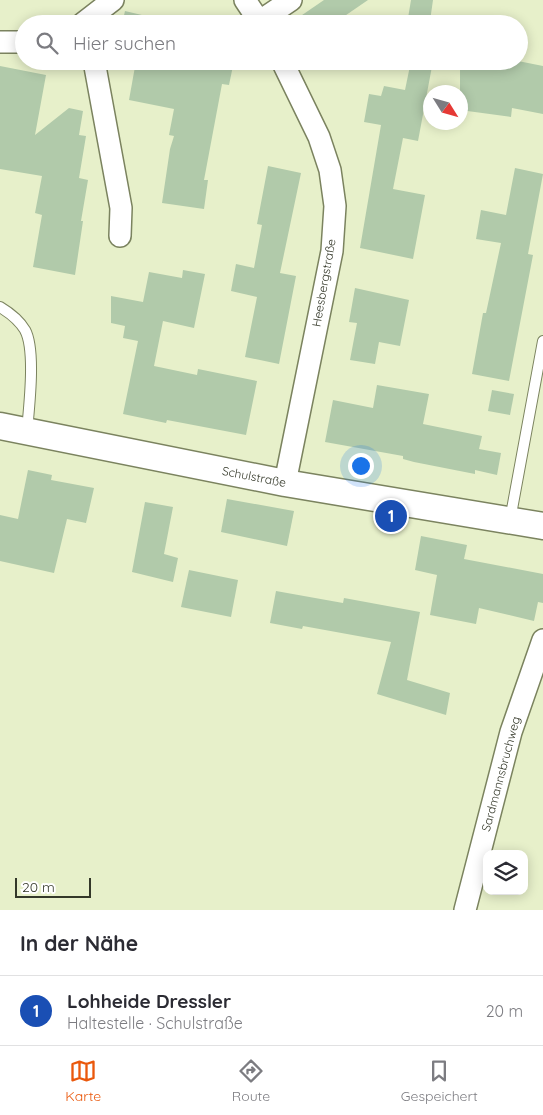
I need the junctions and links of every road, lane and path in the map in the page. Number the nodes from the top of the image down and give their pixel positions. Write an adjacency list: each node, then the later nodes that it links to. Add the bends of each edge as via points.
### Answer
1 (113, 0): 4 (street)
2 (245, 0): 5 (street)
3 (291, 0): 6 (street)
4 (94, 15)
5 (255, 15)
6 (270, 15)
7 (0, 42): 8 (street)
8 (15, 42)
9 (96, 70): 11 (street, via 121,208)
10 (286, 70): 16 (street, Heesbergstraße, via 319,137 330,170 335,206 332,251)
11 (120, 236)
12 (0, 306): 15 (lane, via 26,331 30,351)
13 (543, 341): 17 (lane)
14 (0, 426): 15 (street, Schulstraße)
15 (27, 432): 16 (street, Schulstraße)
16 (285, 483): 17 (street, Schulstraße)
17 (510, 520): 18 (street, Schulstraße)
18 (543, 526)
19 (543, 640): 20 (street, Sardmannsbruchweg, via 511,732)
20 (465, 910)

